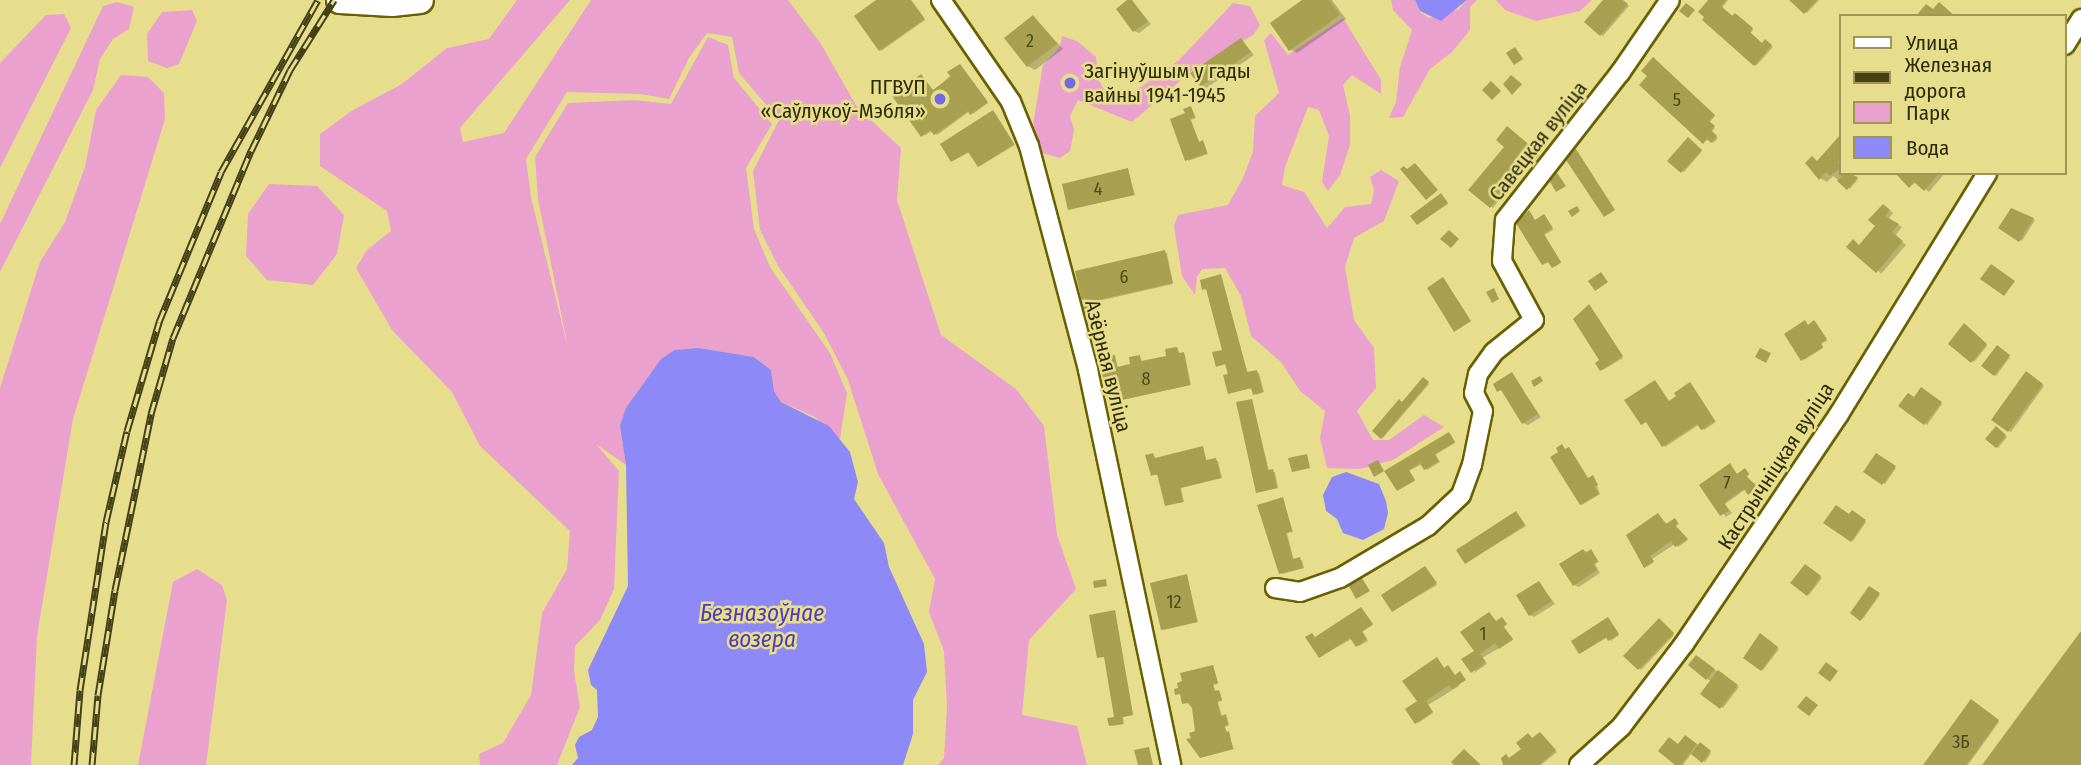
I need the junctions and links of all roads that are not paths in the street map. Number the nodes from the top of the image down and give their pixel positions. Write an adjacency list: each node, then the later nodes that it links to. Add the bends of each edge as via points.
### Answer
1 (340, 0): 2 (main road)
2 (420, 0)
3 (941, 0): 9 (street, Азёрная вуліца, via 1011,102 1030,146 1088,370)
4 (1670, 0): 8 (street, Савецкая вуліца, via 1620,73 1504,220 1502,261 1534,320 1494,352 1478,374 1474,393 1483,411 1461,495 1428,526 1340,578 1300,592)
5 (2081, 19): 6 (street)
6 (2067, 43)
7 (1986, 175): 10 (street, Кастрычніцкая вуліца, via 1839,414 1684,644 1621,727)
8 (1275, 588)
9 (1171, 765)
10 (1578, 765)

